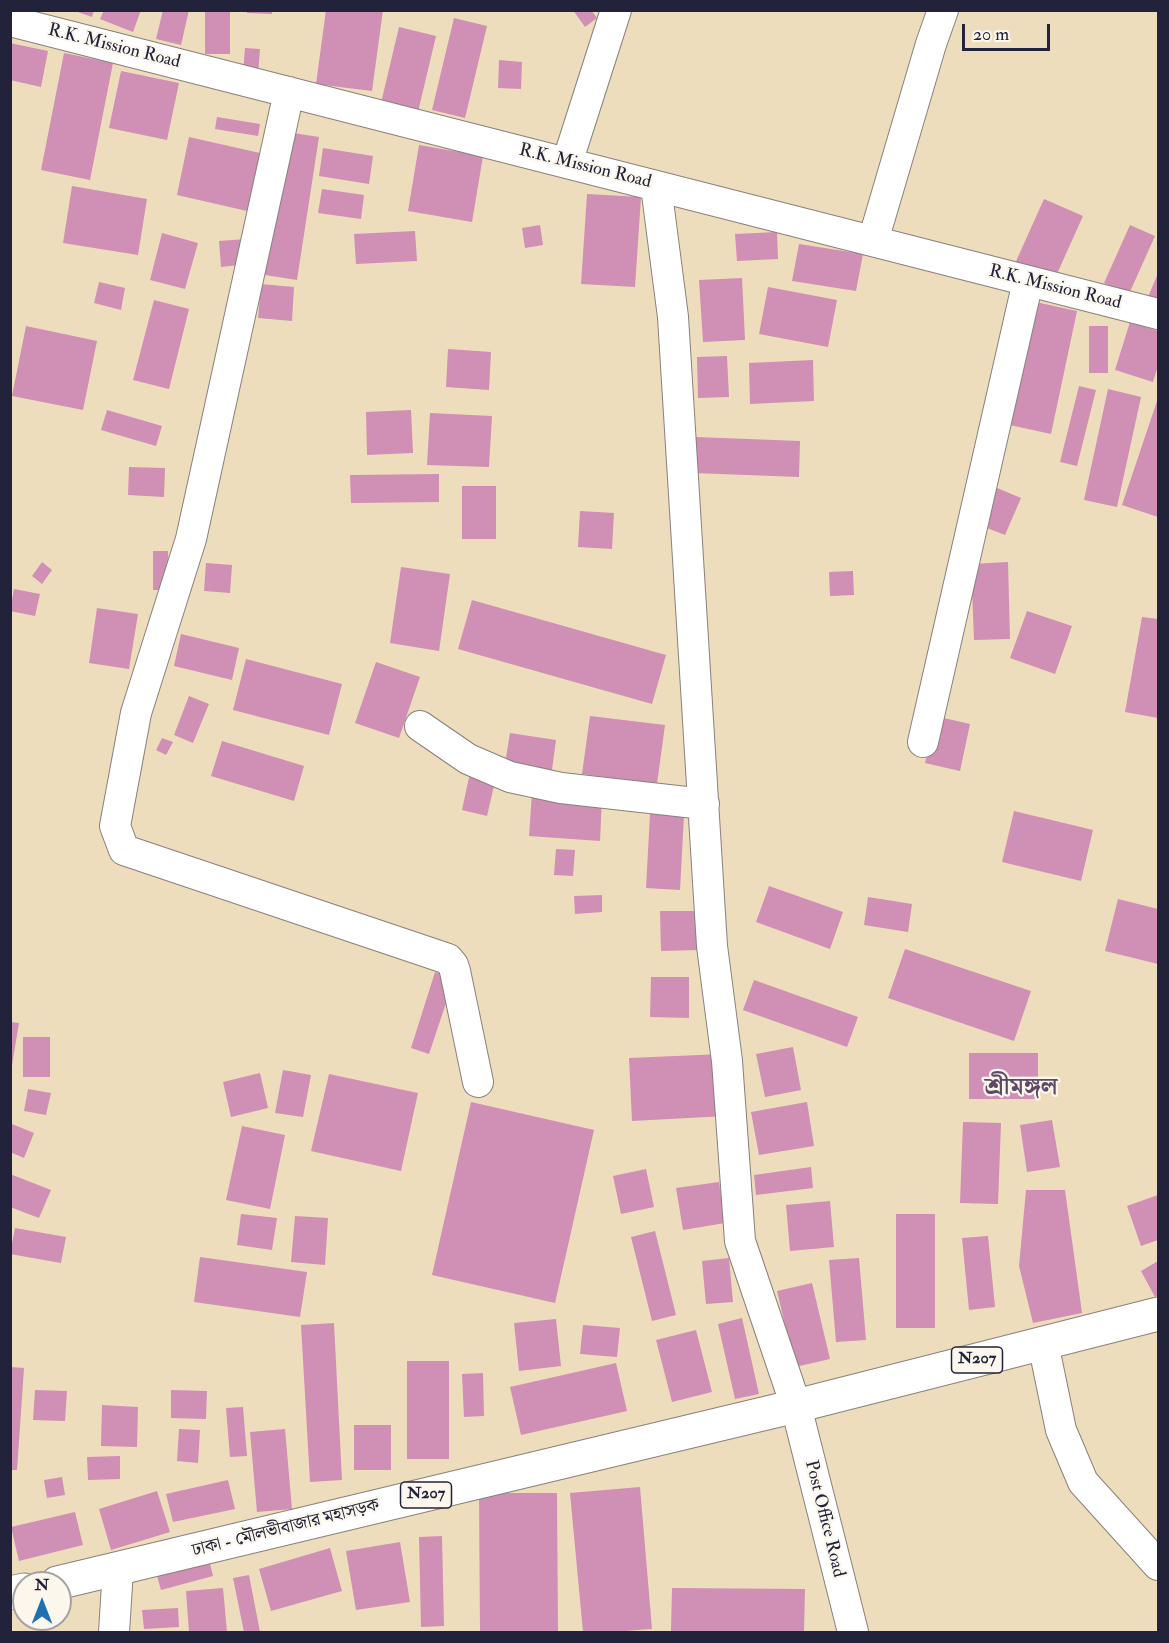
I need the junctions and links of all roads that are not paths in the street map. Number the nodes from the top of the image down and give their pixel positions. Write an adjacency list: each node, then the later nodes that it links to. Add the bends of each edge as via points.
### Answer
1 (616, 10): 5 (street)
2 (943, 10): 7 (street)
3 (10, 21): 4 (street, R.K. Mission Road)
4 (289, 92): 5 (street, R.K. Mission Road); 13 (street, via 191,539 136,714 115,826 124,850 448,958 455,971)
5 (567, 163): 6 (street, R.K. Mission Road)
6 (656, 186): 7 (street, R.K. Mission Road); 12 (street, Post Office Road, via 673,317)
7 (873, 241): 8 (street, R.K. Mission Road)
8 (1028, 281): 9 (street, R.K. Mission Road); 11 (street)
9 (1158, 314)
10 (420, 726): 12 (street, via 468,759 510,777 561,788)
11 (923, 742)
12 (704, 804): 16 (street, Post Office Road, via 712,946 727,1061 740,1241)
13 (478, 1082)
14 (1158, 1314): 15 (highway, N207)
15 (1043, 1343): 16 (highway, N207); 17 (street, via 1061,1430 1083,1482)
16 (796, 1406): 18 (highway, ঢাকা - মৌলভীবাজার মহাসড়ক / N207); 21 (street, Post Office Road)
17 (1158, 1565)
18 (118, 1569): 19 (highway, ঢাকা - মৌলভীবাজার মহাসড়ক / N207); 20 (street)
19 (72, 1580)
20 (114, 1632)
21 (853, 1632)

